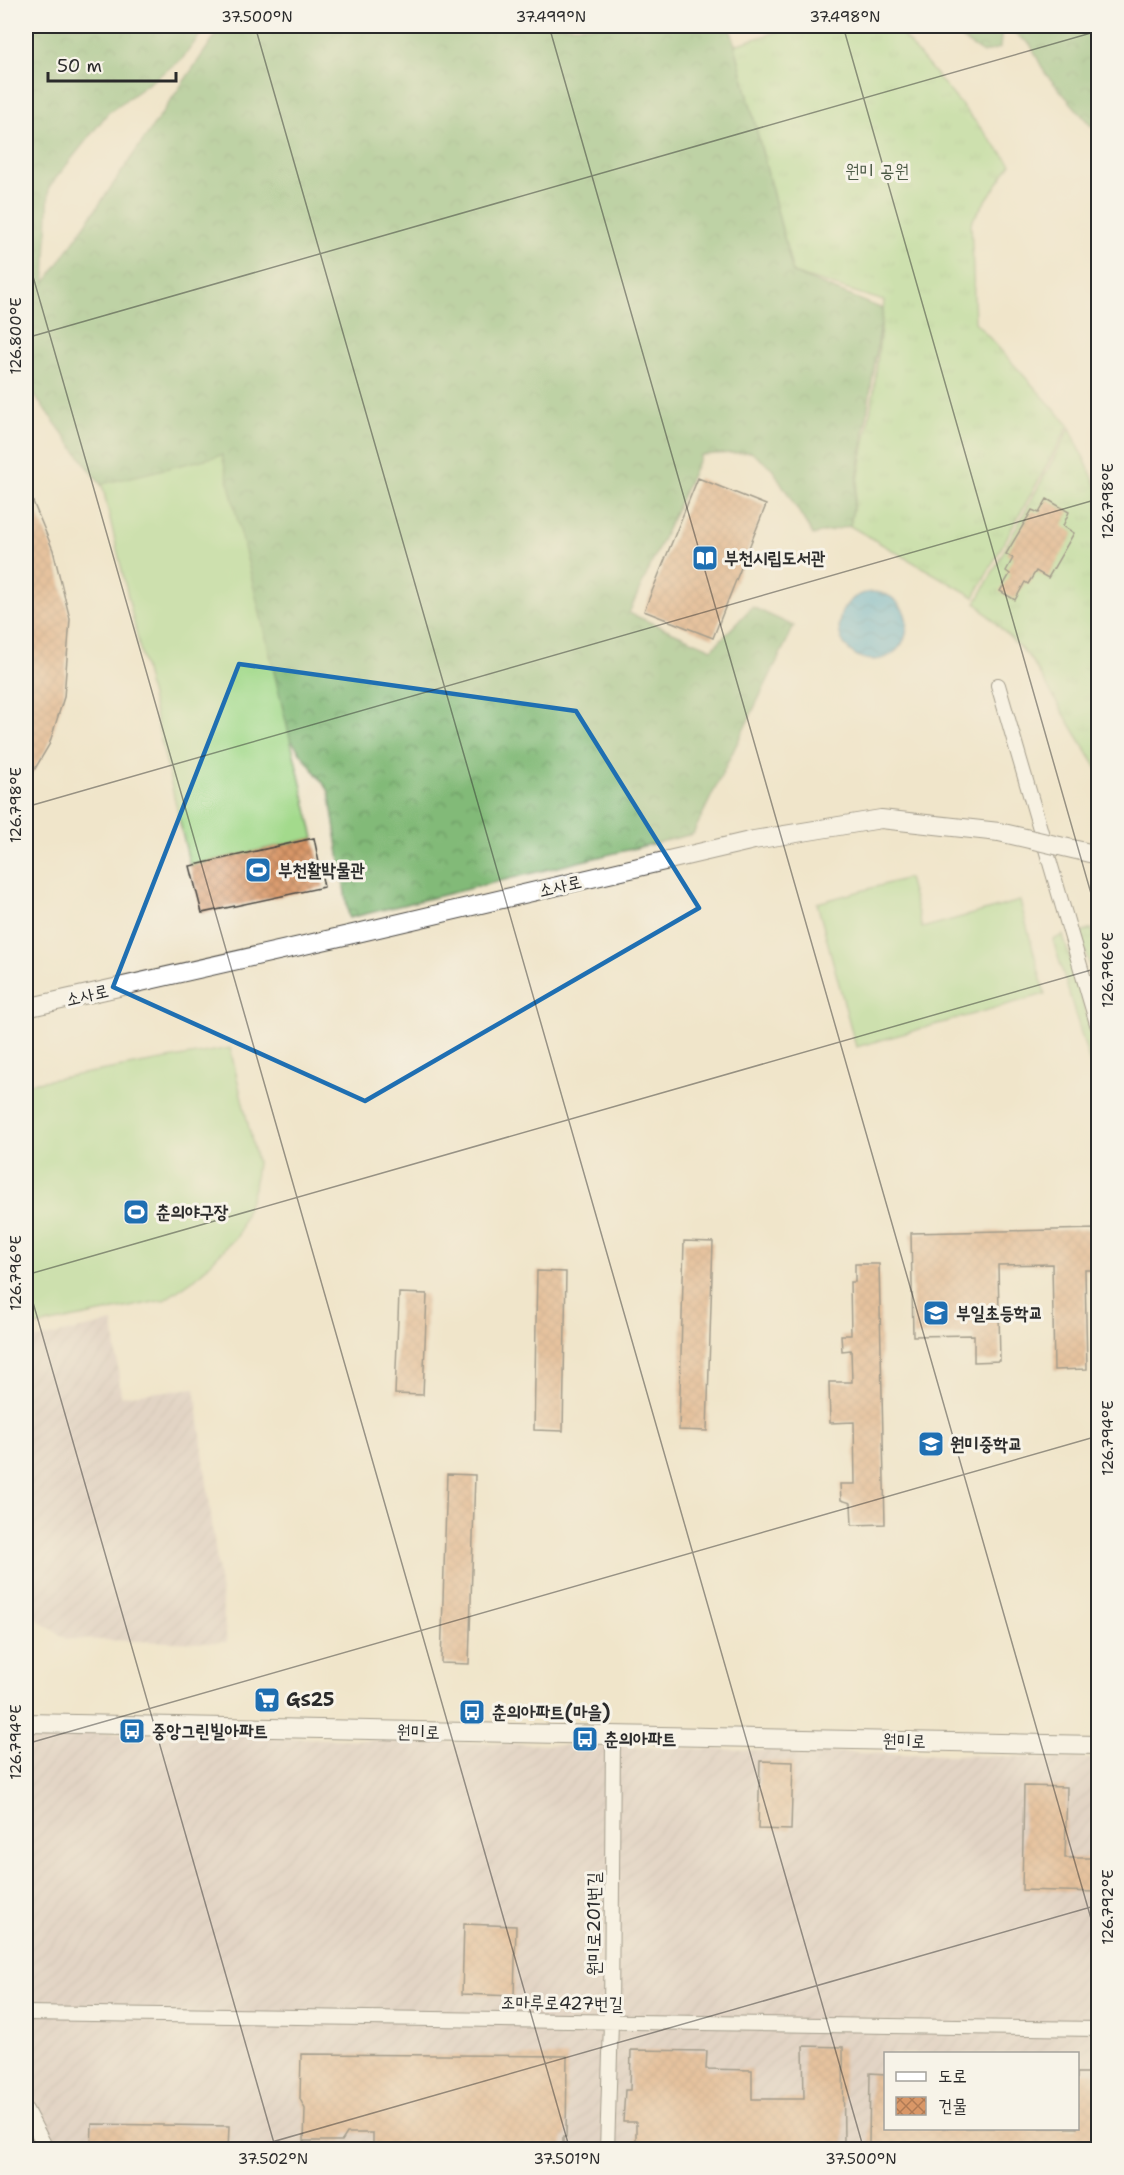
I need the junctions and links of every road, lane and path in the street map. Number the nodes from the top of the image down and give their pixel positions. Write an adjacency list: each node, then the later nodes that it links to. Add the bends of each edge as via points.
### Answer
1 (998, 685): 4 (street)
2 (1098, 855): 3 (street, 소사로, bridge, via 999,832 881,819 753,840)
3 (26, 1008)
4 (1098, 1028)
5 (26, 1723): 6 (street, 원미로)
6 (614, 1736): 7 (street, 원미로); 9 (street, 원미로201번길)
7 (1098, 1745)
8 (26, 2013): 9 (street, 조마루로427번길)
9 (611, 2022): 10 (street, 조마루로427번길); 13 (street, 원미로201번길)
10 (1098, 2030)
11 (26, 2110): 12 (street)
12 (47, 2150)
13 (607, 2150)

